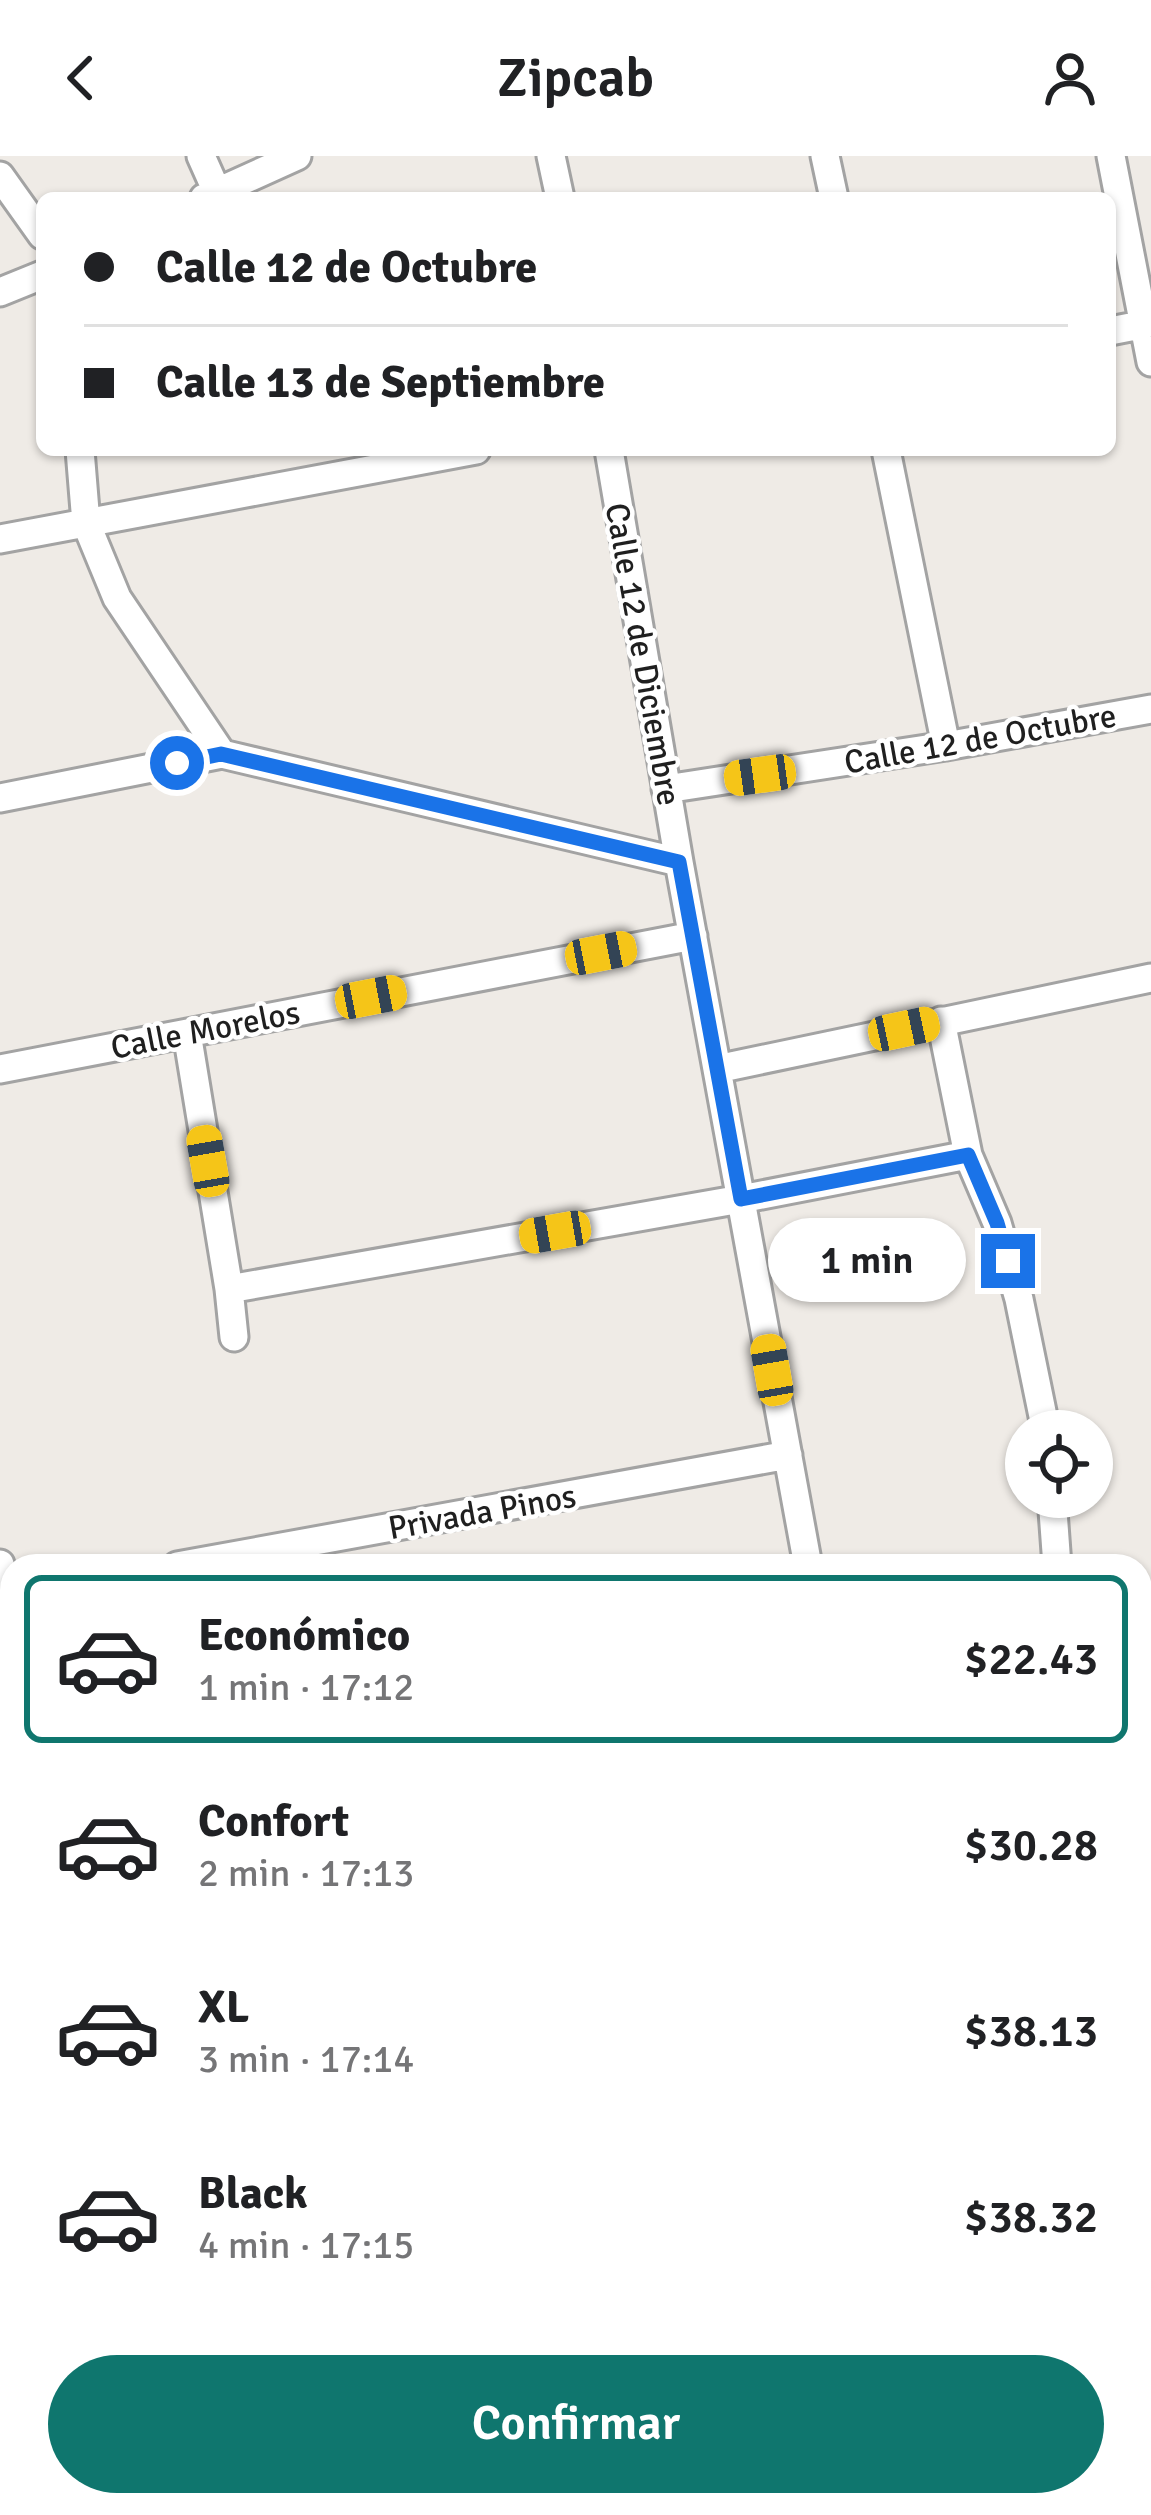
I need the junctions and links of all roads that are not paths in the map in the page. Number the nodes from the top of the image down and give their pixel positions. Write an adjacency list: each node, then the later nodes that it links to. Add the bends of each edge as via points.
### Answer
1 (201, 156): 7 (street)
2 (298, 156): 8 (street)
3 (551, 156): 9 (street)
4 (825, 156): 10 (street)
5 (1111, 156): 14 (street)
6 (0, 176): 11 (street)
7 (209, 192)
8 (217, 192)
9 (559, 192)
10 (833, 192)
11 (36, 227)
12 (36, 277): 13 (street)
13 (0, 292)
14 (1147, 324): 15 (street); 16 (street)
15 (1116, 330)
16 (1151, 362)
17 (80, 456): 21 (street)
18 (444, 456): 21 (street)
19 (610, 456): 26 (street, Calle 12 de Diciembre)
20 (887, 456): 24 (street)
21 (86, 523): 22 (street); 25 (street, via 117,598)
22 (0, 539)
23 (1151, 709): 24 (street, Calle 12 de Octubre)
24 (946, 746): 26 (street, Calle 12 de Octubre)
25 (221, 754): 27 (street); 28 (street)
26 (666, 789): 28 (street, Calle 12 de Diciembre)
27 (0, 797)
28 (679, 862): 29 (street, Calle 12 de Diciembre)
29 (693, 935): 32 (street, Calle Morelos); 34 (street, Calle 12 de Diciembre)
30 (1151, 978): 31 (street)
31 (941, 1021): 34 (street); 35 (street)
32 (187, 1033): 33 (street, Calle Morelos); 37 (street)
33 (0, 1069)
34 (718, 1070): 36 (street, Calle 12 de Diciembre)
35 (968, 1155): 36 (street); 39 (street, via 1008,1261)
36 (741, 1199): 37 (street); 40 (street, Calle 12 de Diciembre)
37 (230, 1288): 38 (street)
38 (234, 1337)
39 (1041, 1410)
40 (788, 1455): 42 (street, Privada Pinos); 43 (street, Calle 12 de Diciembre)
41 (1054, 1518): 44 (street)
42 (243, 1554)
43 (806, 1554)
44 (1056, 1554)

